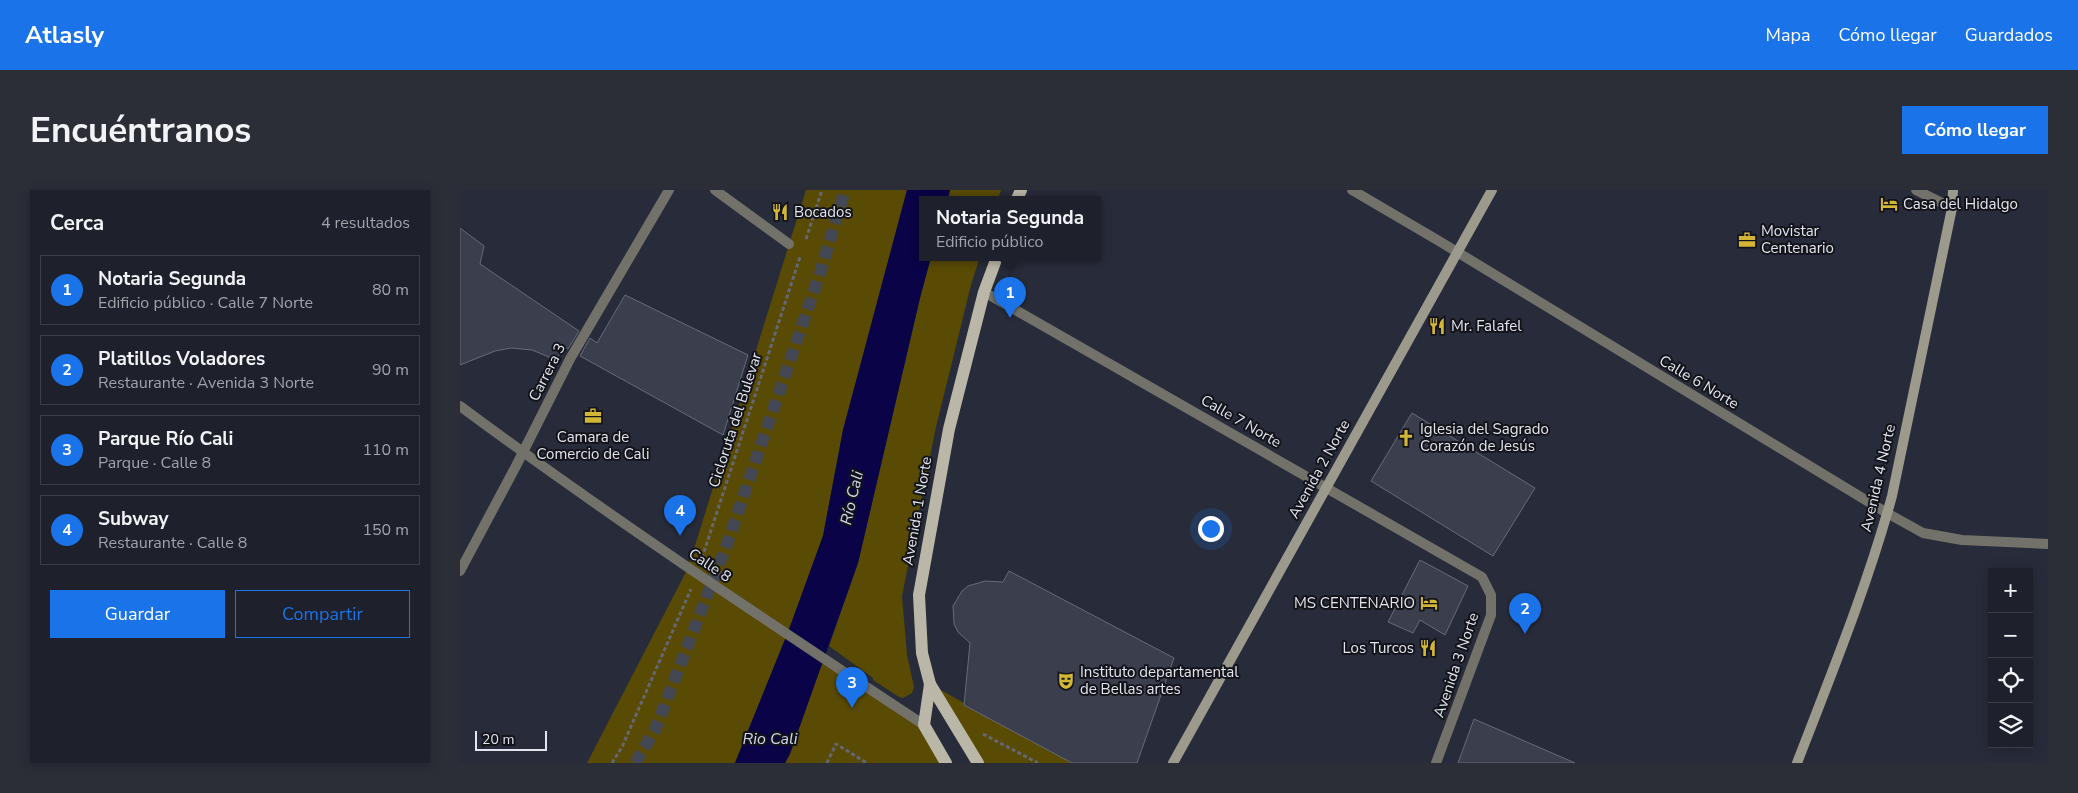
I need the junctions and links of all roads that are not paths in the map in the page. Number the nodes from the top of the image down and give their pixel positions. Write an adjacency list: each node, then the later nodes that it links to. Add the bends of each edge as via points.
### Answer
1 (668, 190): 13 (street, Carrera 3, via 570,360)
2 (715, 190): 8 (street)
3 (1352, 190): 9 (street, Calle 6 Norte)
4 (1492, 190): 9 (main road, Avenida 2 Norte)
5 (1916, 190): 7 (street)
6 (1953, 190): 7 (main road, Avenida 4 Norte)
7 (1952, 208): 15 (main road, Avenida 4 Norte)
8 (788, 244)
9 (1456, 252): 14 (main road, Avenida 2 Norte); 15 (street, Calle 6 Norte)
10 (996, 261): 11 (main road, Avenida 1 Norte)
11 (984, 292): 14 (street, Calle 7 Norte); 19 (main road, Avenida 1 Norte, via 949,429 919,595 922,653)
12 (460, 406): 13 (street, Calle 8)
13 (523, 453): 17 (street, Carrera 3); 20 (street, Calle 8, via 697,575)
14 (1325, 488): 18 (street, Calle 7 Norte); 23 (main road, Avenida 2 Norte)
15 (1887, 513): 16 (street, Calle 6 Norte, via 1923,533 1962,540); 25 (main road, Avenida 4 Norte, via 1855,615)
16 (2048, 544)
17 (460, 571)
18 (1482, 577): 24 (street, Avenida 3 Norte, via 1491,595 1491,615)
19 (930, 684): 20 (main road); 22 (main road, Avenida 1 Norte)
20 (924, 725): 21 (main road)
21 (946, 763)
22 (978, 763)
23 (1173, 763)
24 (1436, 763)
25 (1797, 763)

